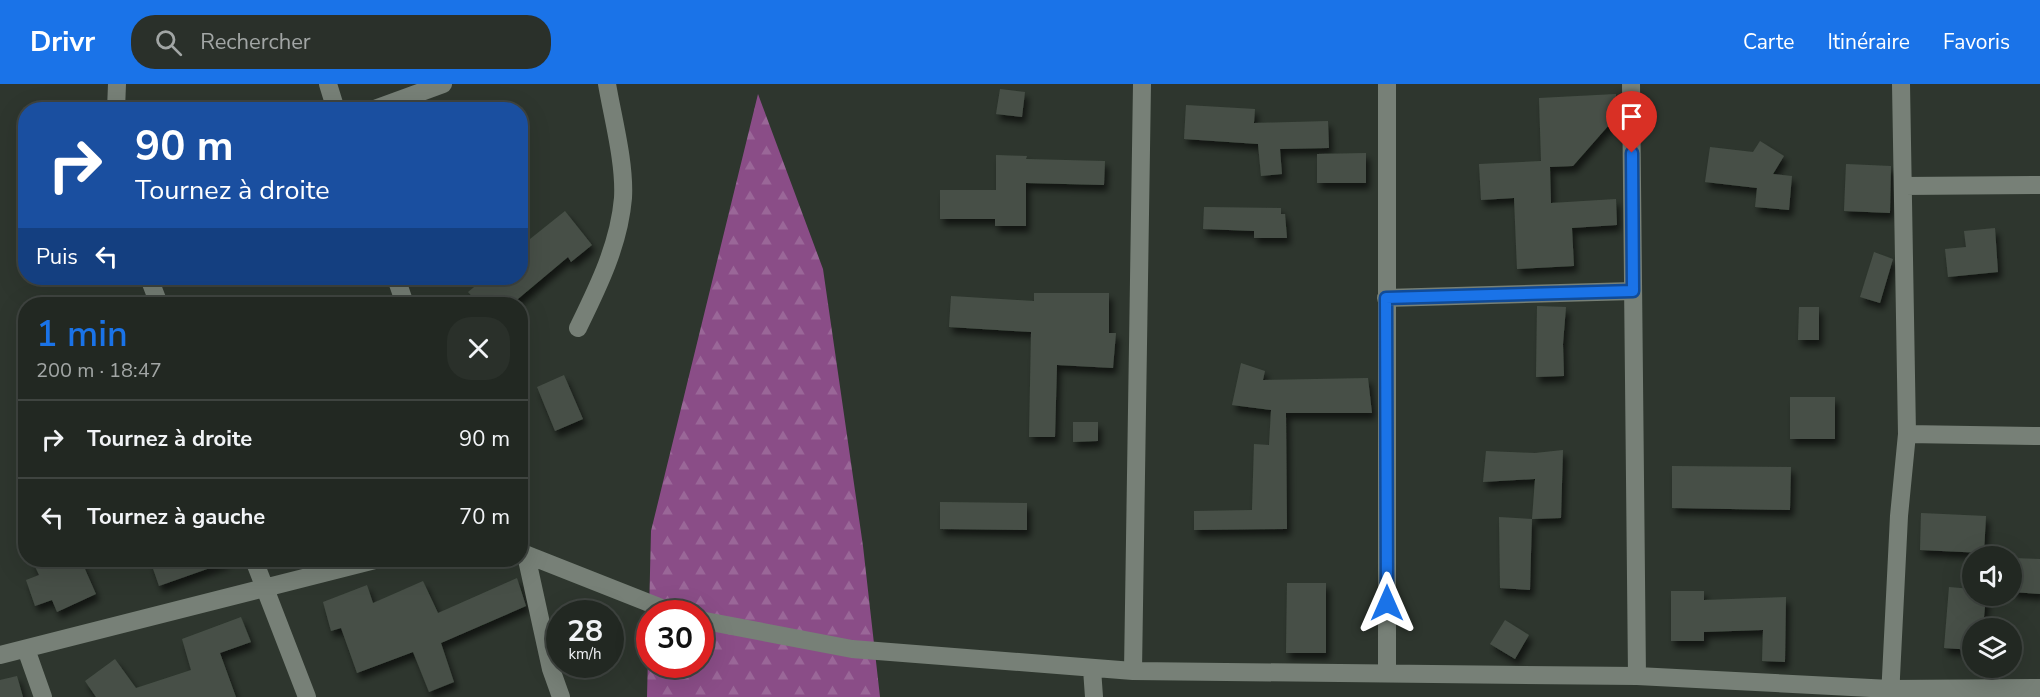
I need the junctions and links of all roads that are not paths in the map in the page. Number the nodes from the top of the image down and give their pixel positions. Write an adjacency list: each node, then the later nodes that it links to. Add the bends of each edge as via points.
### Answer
1 (117, 84): 9 (street)
2 (328, 84): 10 (street)
3 (442, 84): 11 (street)
4 (607, 84): 16 (street, via 623,198 608,267)
5 (1142, 84): 29 (street)
6 (1387, 84): 15 (street)
7 (1631, 84): 14 (street)
8 (1901, 84): 13 (street)
9 (116, 102)
10 (334, 102)
11 (394, 102)
12 (2040, 185): 13 (street)
13 (1903, 186): 17 (street)
14 (1633, 291): 15 (street); 31 (street)
15 (1386, 298): 30 (street)
16 (578, 328)
17 (1907, 434): 18 (street); 33 (street)
18 (2040, 436)
19 (528, 556): 24 (street)
20 (257, 567): 23 (street)
21 (348, 567): 23 (street)
22 (526, 567): 36 (street)
23 (265, 589): 26 (street); 35 (street)
24 (641, 600)
25 (714, 623): 28 (street, via 852,649)
26 (26, 649): 27 (street); 34 (street)
27 (0, 655)
28 (1092, 669): 29 (street); 37 (street)
29 (1133, 671): 30 (street)
30 (1387, 673): 31 (street)
31 (1637, 676): 33 (street)
32 (2040, 688): 33 (street)
33 (1890, 693)
34 (43, 697)
35 (307, 697)
36 (561, 697)
37 (1094, 697)

